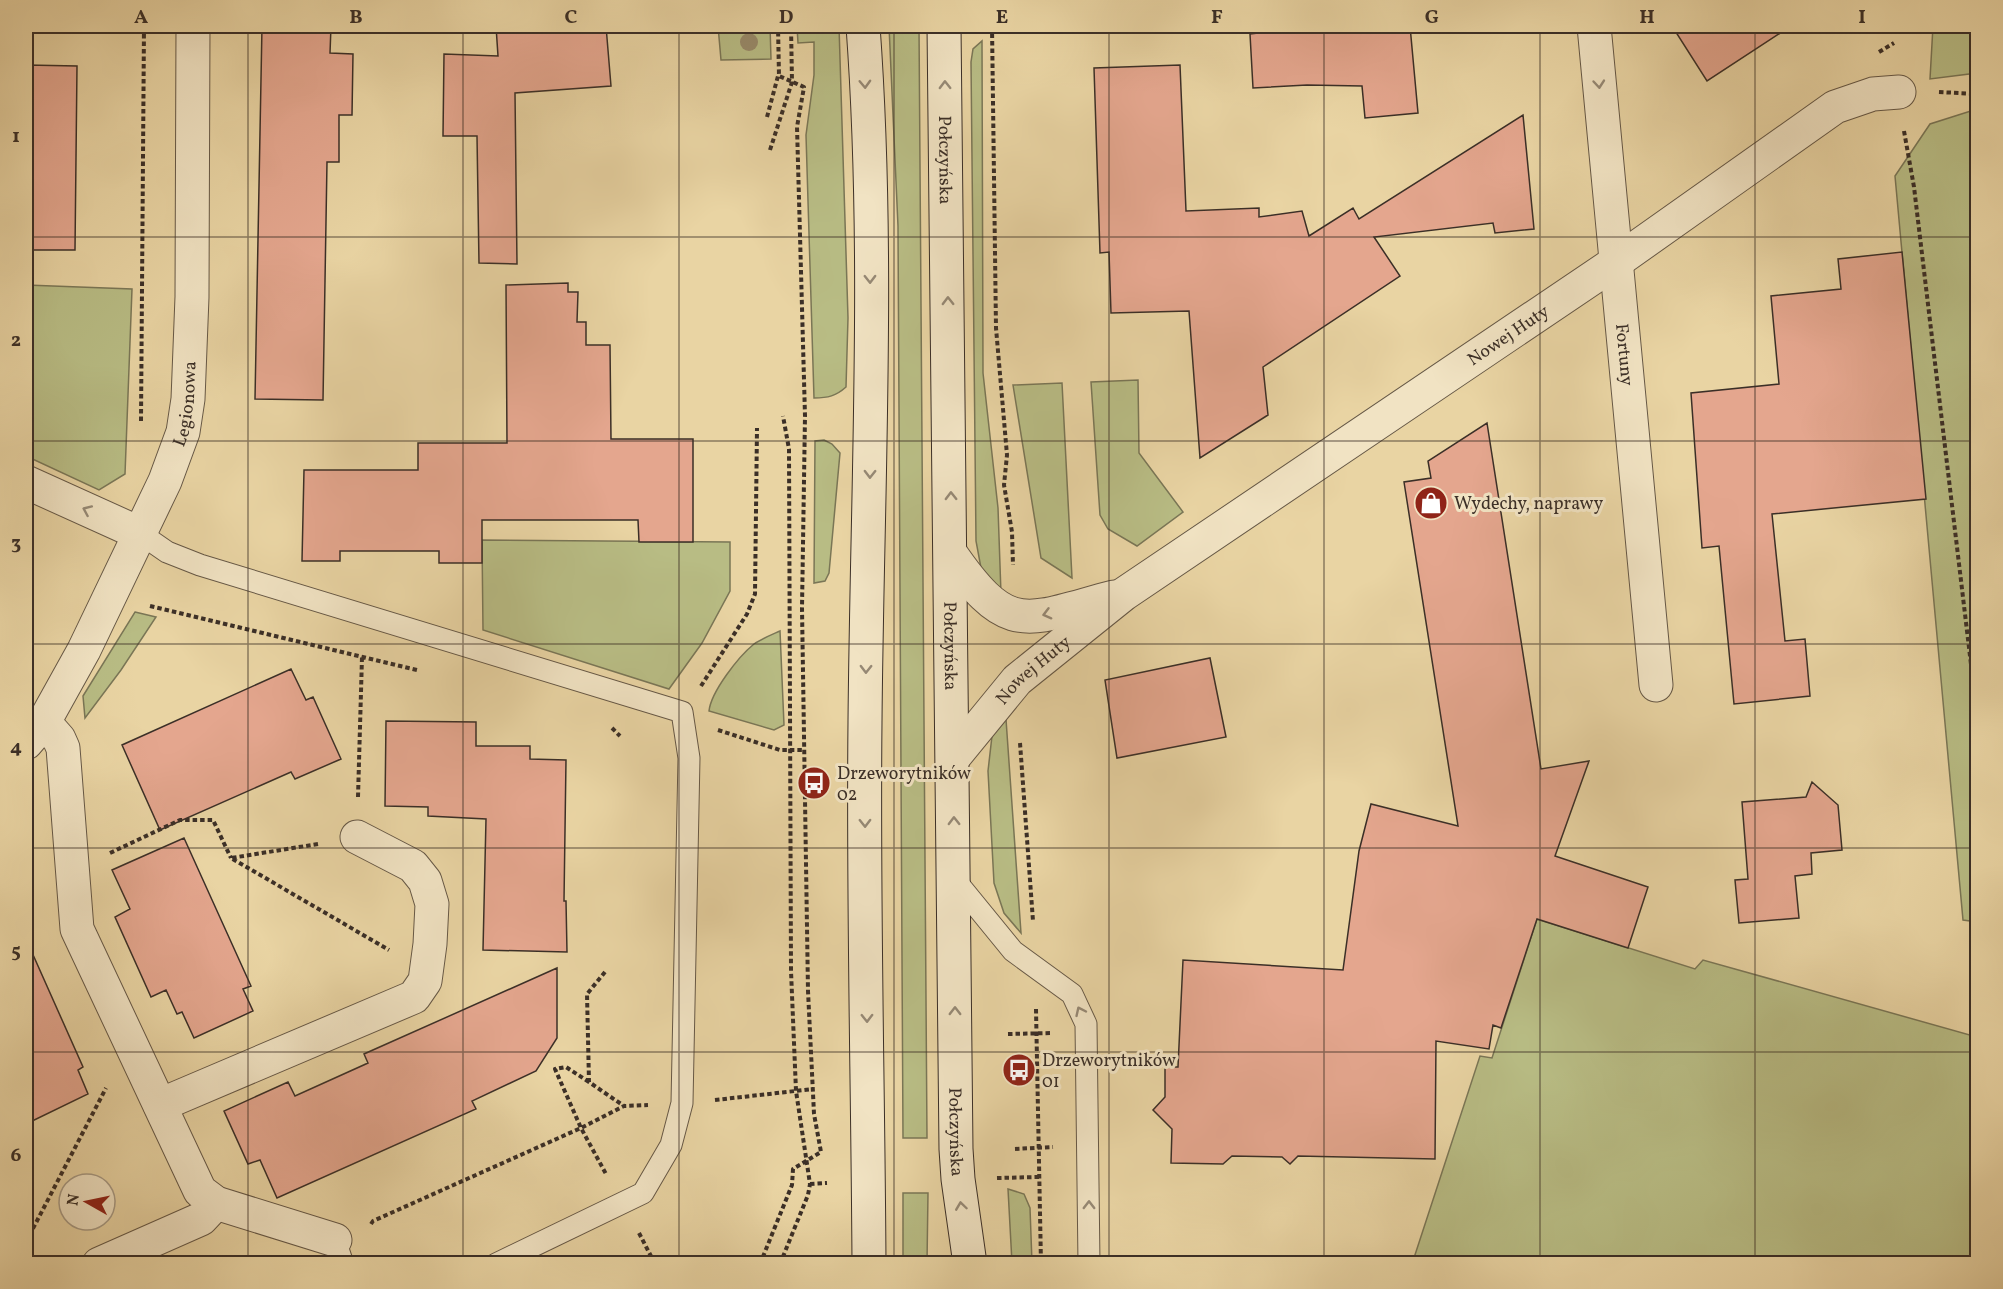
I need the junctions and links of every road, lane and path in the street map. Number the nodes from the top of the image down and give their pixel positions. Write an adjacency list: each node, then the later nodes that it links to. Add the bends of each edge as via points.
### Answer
1 (144, 26): 17 (path)
2 (193, 26): 19 (street, Legionowa, via 188,399 177,451)
3 (778, 26): 9 (path)
4 (791, 26): 10 (path)
5 (863, 26): 65 (street, one-way to 65, via 872,415 865,733)
6 (944, 26): 20 (street, Połczyńska, one-way to 6)
7 (992, 26): 21 (path, via 996,328)
8 (1594, 26): 14 (street, Fortuny, one-way to 14)
9 (779, 76): 10 (path); 12 (path)
10 (792, 82): 13 (path); 32 (path, via 804,87 797,127 805,416)
11 (1899, 92): 14 (street, Nowej Huty, via 1873,94 1835,107); 28 (path, via 1914,187)
12 (767, 117)
13 (770, 150)
14 (1616, 262): 22 (street, Nowej Huty); 25 (street, Fortuny)
15 (783, 416): 33 (path, via 789,448)
16 (757, 428): 26 (path, via 755,594 747,614)
17 (141, 432)
18 (26, 482): 19 (street, one-way to 18)
19 (141, 534): 26 (lane, via 167,552 200,565); 29 (street, Legionowa, via 84,650)
20 (951, 554): 22 (street, Nowej Huty, one-way to 20, via 1035,618 1015,616 995,606 974,587); 34 (street, Połczyńska)
21 (1013, 572)
22 (1124, 594): 34 (street, Nowej Huty, via 1017,680)
23 (144, 604): 24 (path)
24 (427, 673)
25 (1656, 684)
26 (682, 711): 33 (path, via 706,726); 49 (lane, via 689,758)
27 (606, 722): 31 (path)
28 (1977, 723)
29 (35, 732): 37 (street, via 59,739 63,748)
30 (1019, 735): 39 (path)
31 (620, 736)
32 (804, 750): 33 (path); 47 (path, via 807,980)
33 (791, 751): 48 (path, via 791,971)
34 (954, 757): 38 (street, Połczyńska, one-way to 34)
35 (357, 837): 50 (street, via 413,866 425,881 432,904 430,944 425,981 414,997)
36 (231, 858): 37 (path, via 213,820 180,820 111,853)
37 (73, 863): 45 (street, via 77,929)
38 (955, 880): 70 (street, Połczyńska, one-way to 38, via 957,1179); 72 (lane, one-way to 38, via 1086,1024 1072,994 1013,951)
39 (1034, 931)
40 (604, 972): 46 (path, via 587,994)
41 (1035, 999): 42 (path)
42 (1036, 1033): 43 (path); 44 (path); 53 (path)
43 (1056, 1033)
44 (1008, 1034)
45 (137, 1057): 50 (street); 63 (path, via 116,1069)
46 (589, 1082): 51 (path); 52 (path, via 566,1067 555,1069)
47 (813, 1089): 48 (path); 56 (path, via 821,1152)
48 (796, 1091): 49 (path); 56 (path)
49 (682, 1103): 51 (path); 67 (lane, via 671,1145 643,1193)
50 (160, 1105): 61 (street, via 200,1191)
51 (624, 1106): 52 (path)
52 (581, 1128): 62 (path, via 373,1221)
53 (1039, 1147): 54 (path); 55 (path); 58 (path)
54 (1057, 1147)
55 (1015, 1149)
56 (806, 1161): 60 (path); 68 (path, via 793,1168 792,1185)
57 (1019, 1177): 58 (path)
58 (1039, 1177): 71 (path)
59 (833, 1183): 60 (path)
60 (810, 1184): 69 (path)
61 (216, 1203): 64 (street); 66 (street, via 201,1219)
62 (368, 1229)
63 (26, 1242)
64 (339, 1252)
65 (865, 1257)
66 (99, 1263)
67 (496, 1263)
68 (760, 1263)
69 (780, 1263)
70 (970, 1263)
71 (1041, 1263)
72 (1089, 1263)

